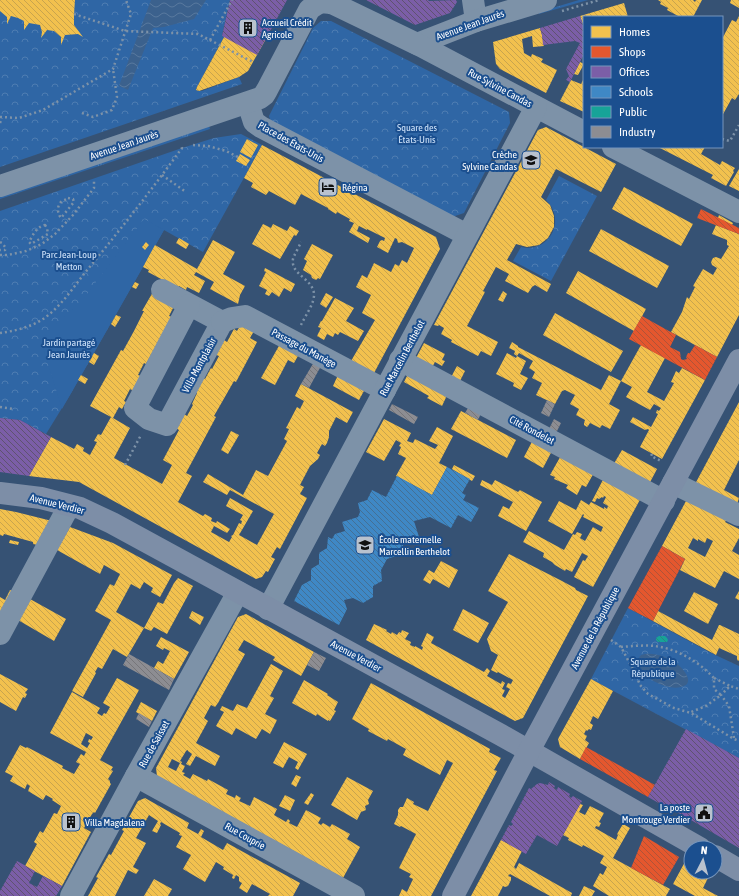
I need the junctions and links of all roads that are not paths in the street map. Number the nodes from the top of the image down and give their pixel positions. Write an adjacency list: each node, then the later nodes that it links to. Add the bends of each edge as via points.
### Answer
1 (473, 0): 3 (street)
2 (546, 0): 3 (street, Avenue Jean Jaurès)
3 (476, 21): 4 (street, Avenue Jean Jaurès)
4 (417, 44): 5 (street, via 334,4 320,3 310,10 264,95); 6 (street, Rue Sylvine Candas)
5 (248, 103): 9 (street, Avenue Jean Jaurès); 11 (street, Place des États-Unis, via 254,122 261,127)
6 (536, 107): 7 (street, Rue Sylvine Candas); 11 (street, Rue Marcelin Berthelot)
7 (583, 131)
8 (615, 148): 10 (street)
9 (0, 186)
10 (739, 212)
11 (467, 235): 15 (street, Rue Marcelin Berthelot)
12 (162, 290): 13 (street)
13 (189, 304): 14 (street); 14 (street, Villa Montplaisir, via 135,408 150,419 167,425)
14 (222, 322): 17 (street, Passage du Manège, via 245,316)
15 (400, 360): 17 (street, Rue Marcelin Berthelot); 19 (street, Cité Rondelet)
16 (739, 360): 19 (main road, Avenue de la République)
17 (385, 390): 23 (street, Rue Marcelin Berthelot)
18 (0, 492): 20 (main road, Avenue Verdier, via 41,498)
19 (668, 492): 21 (street, Cité Rondelet); 25 (main road, Avenue de la République)
20 (69, 506): 22 (main road, Avenue Verdier, via 80,508 112,523); 24 (street)
21 (739, 515)
22 (238, 592): 23 (main road, Avenue Verdier); 26 (street, Rue de Saisset)
23 (268, 609): 25 (main road, Avenue Verdier)
24 (0, 634)
25 (529, 751): 27 (main road, Avenue Verdier); 32 (main road, Avenue de la République)
26 (136, 776): 30 (street, Rue de Saisset); 31 (street, Rue Couprie)
27 (686, 840)
28 (723, 861): 29 (main road)
29 (739, 870)
30 (71, 896)
31 (354, 896)
32 (453, 896)

